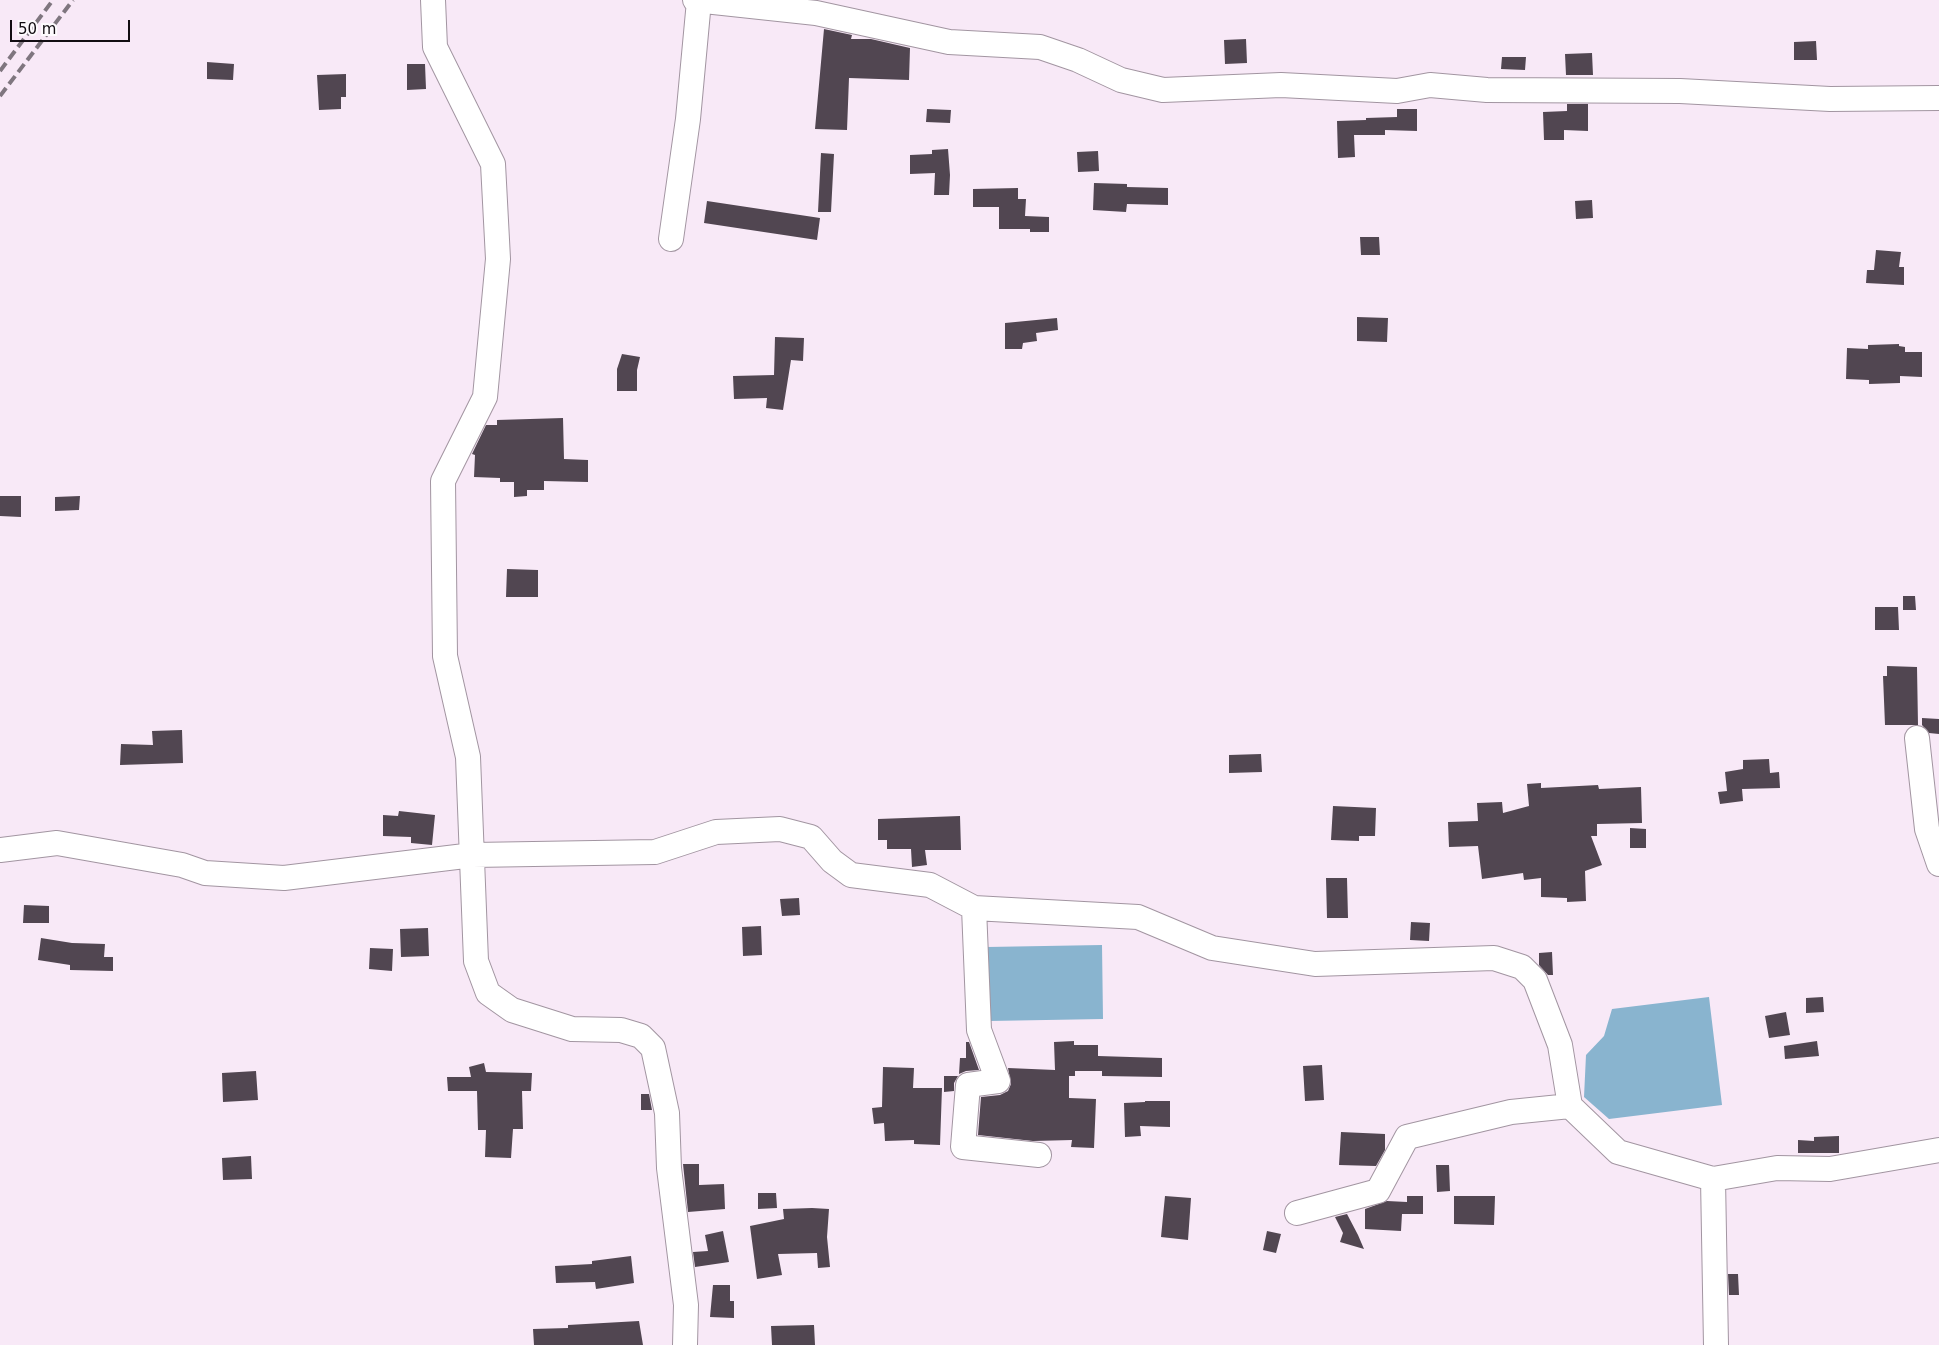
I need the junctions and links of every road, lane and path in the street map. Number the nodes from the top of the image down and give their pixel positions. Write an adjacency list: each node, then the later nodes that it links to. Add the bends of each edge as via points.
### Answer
1 (433, 0): 7 (street, via 435,47 492,164 498,259 485,397 443,482 445,656 468,757)
2 (697, 1): 3 (street, via 816,13 949,42 1040,47 1121,80 1164,90 1281,85 1397,91 1430,85 1488,90 1680,91 1830,99); 4 (street, via 688,119)
3 (1939, 98)
4 (671, 240)
5 (1916, 738): 8 (street, via 1927,829)
6 (0, 850): 7 (street, via 57,843 205,872 284,878)
7 (473, 855): 9 (street, via 655,852 716,832 780,829 811,837 832,861 852,875 930,885); 15 (street, via 476,961 488,993 512,1010 572,1029 621,1030 641,1036 652,1048 667,1113 668,1168 686,1305)
8 (1939, 864)
9 (974, 908): 10 (street, via 1138,917 1212,948 1315,964 1494,958 1522,967 1536,980 1560,1045); 12 (street, via 979,1030 998,1081 968,1085 963,1147)
10 (1570, 1106): 13 (street, via 1618,1152); 14 (street, via 1511,1112 1407,1138 1378,1190)
11 (1939, 1150): 13 (street, via 1830,1169 1777,1168)
12 (1040, 1155)
13 (1713, 1179): 16 (street)
14 (1296, 1213)
15 (685, 1345)
16 (1716, 1345)

